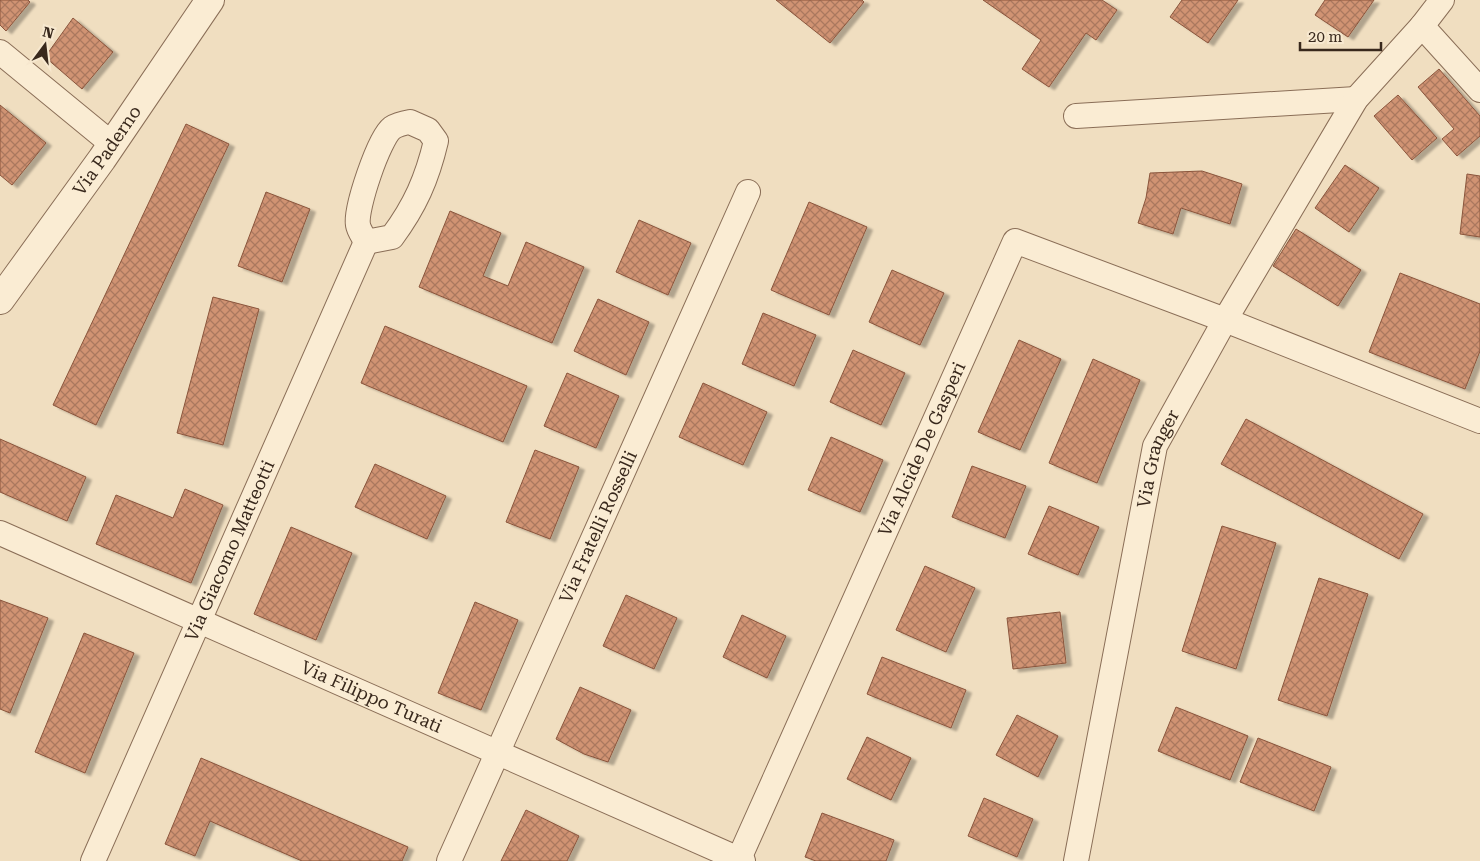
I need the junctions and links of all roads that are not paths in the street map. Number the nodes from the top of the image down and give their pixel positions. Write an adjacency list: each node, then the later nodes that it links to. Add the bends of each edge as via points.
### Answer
1 (210, 0): 8 (street, Via Paderno)
2 (1442, 0): 3 (street, Via Granger)
3 (1422, 26): 5 (street); 6 (street, Via Granger)
4 (0, 52): 8 (street)
5 (1480, 90)
6 (1356, 99): 7 (street); 12 (street, Via Granger)
7 (1076, 116)
8 (112, 144): 11 (street, Via Paderno)
9 (748, 192): 16 (street, Via Fratelli Rosselli)
10 (366, 242): 10 (street, via 392,237 419,194 436,141 428,130 410,122 399,124 386,136 374,160 358,209 358,226); 15 (street, Via Giacomo Matteotti)
11 (0, 300)
12 (1225, 320): 13 (street); 17 (street, Via Alcide De Gasperi, via 1015,241); 20 (street, Via Granger, via 1155,446)
13 (1480, 421)
14 (0, 533): 15 (street, Via Filippo Turati)
15 (200, 622): 16 (street, Via Filippo Turati); 18 (street, Via Giacomo Matteotti)
16 (498, 753): 17 (street, Via Filippo Turati); 19 (street, Via Fratelli Rosselli)
17 (740, 860)
18 (94, 861)
19 (449, 861)
20 (1076, 861)

